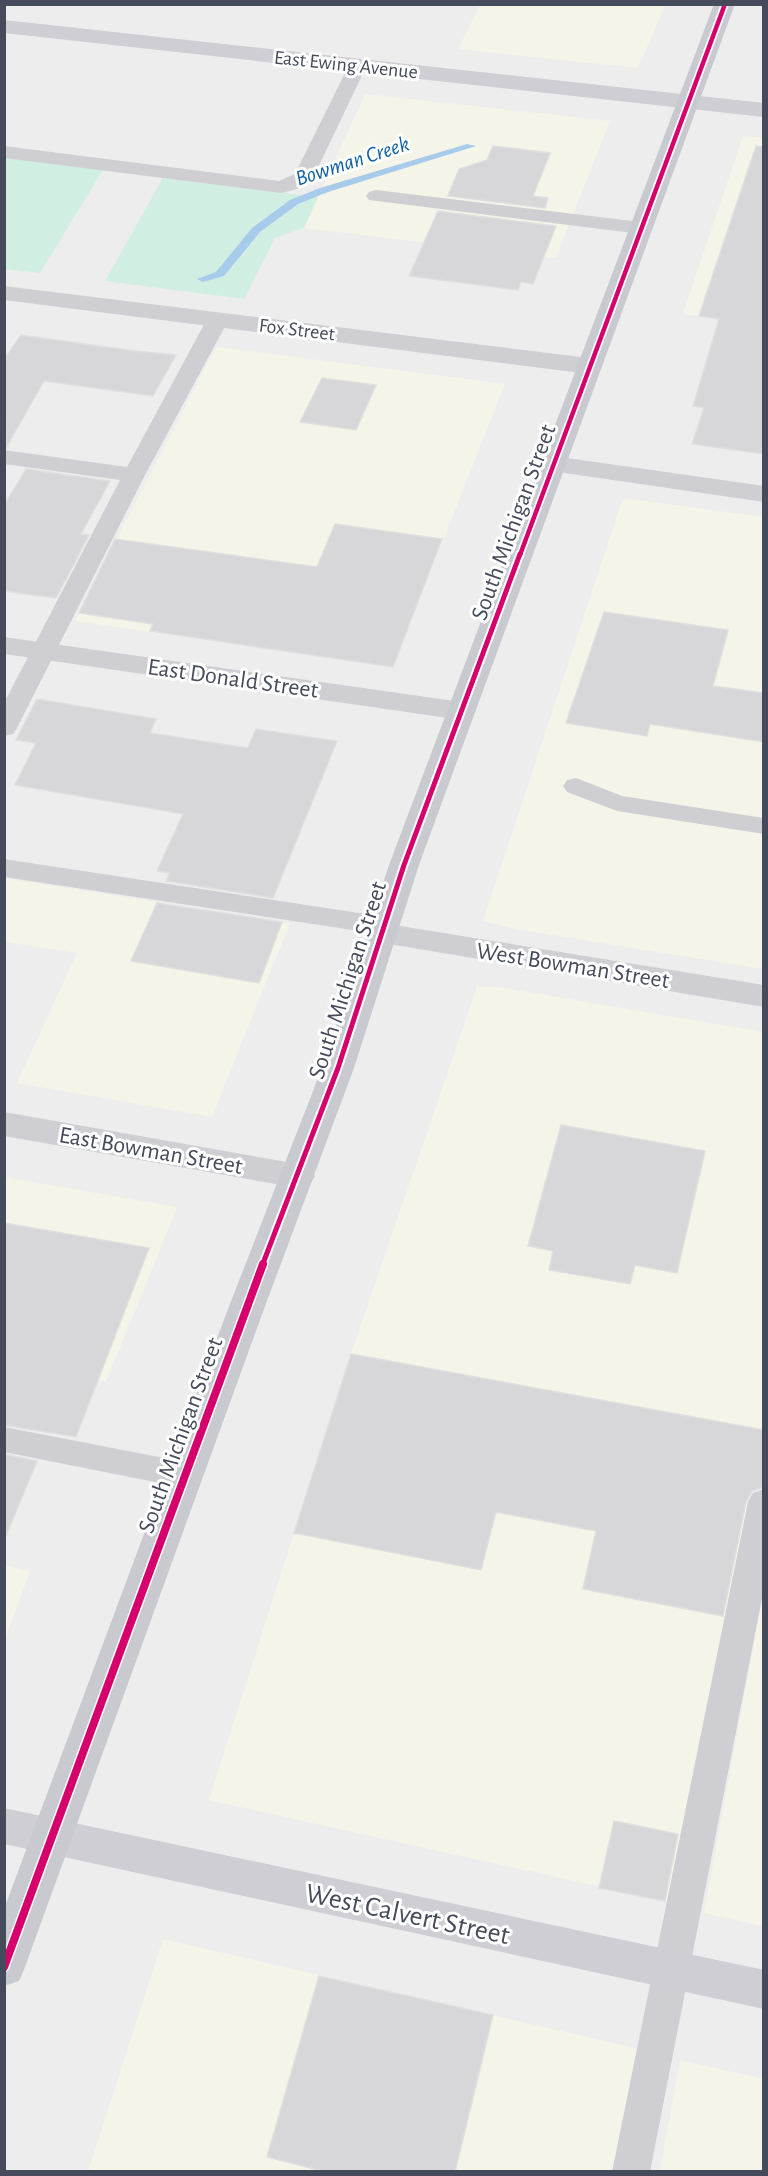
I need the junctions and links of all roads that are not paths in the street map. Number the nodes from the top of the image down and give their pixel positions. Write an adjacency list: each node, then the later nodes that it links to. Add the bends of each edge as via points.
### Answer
1 (725, 4): 4 (main road, South Michigan Street)
2 (4, 26): 3 (street, East Ewing Avenue)
3 (358, 65): 4 (street, East Ewing Avenue); 6 (lane, via 303,178 281,187)
4 (688, 102): 5 (street, East Ewing Avenue); 8 (main road, South Michigan Street)
5 (764, 110)
6 (4, 152)
7 (376, 196): 8 (lane)
8 (640, 228): 11 (main road, South Michigan Street)
9 (4, 293): 10 (street, Fox Street)
10 (218, 319): 11 (street, Fox Street); 14 (lane)
11 (590, 366): 13 (main road, South Michigan Street)
12 (4, 457): 14 (lane)
13 (553, 464): 15 (street); 18 (main road, South Michigan Street)
14 (134, 475): 17 (lane)
15 (764, 494)
16 (4, 645): 17 (street, East Donald Street)
17 (46, 651): 18 (street, East Donald Street); 19 (lane)
18 (462, 711): 23 (main road, South Michigan Street)
19 (4, 728)
20 (576, 786): 21 (lane, via 617,803)
21 (764, 826)
22 (4, 868): 23 (lane)
23 (384, 930): 24 (street, West Bowman Street); 26 (main road, South Michigan Street)
24 (764, 996)
25 (4, 1124): 26 (street, East Bowman Street)
26 (298, 1176): 28 (main road, South Michigan Street)
27 (4, 1439): 28 (lane)
28 (185, 1475): 31 (main road, South Michigan Street)
29 (764, 1502): 33 (lane)
30 (4, 1826): 31 (street, West Calvert Street)
31 (52, 1836): 32 (main road, South Michigan Street); 33 (street, West Calvert Street)
32 (4, 1967)
33 (670, 1970): 34 (street, West Calvert Street); 35 (lane)
34 (764, 1990)
35 (631, 2172)

